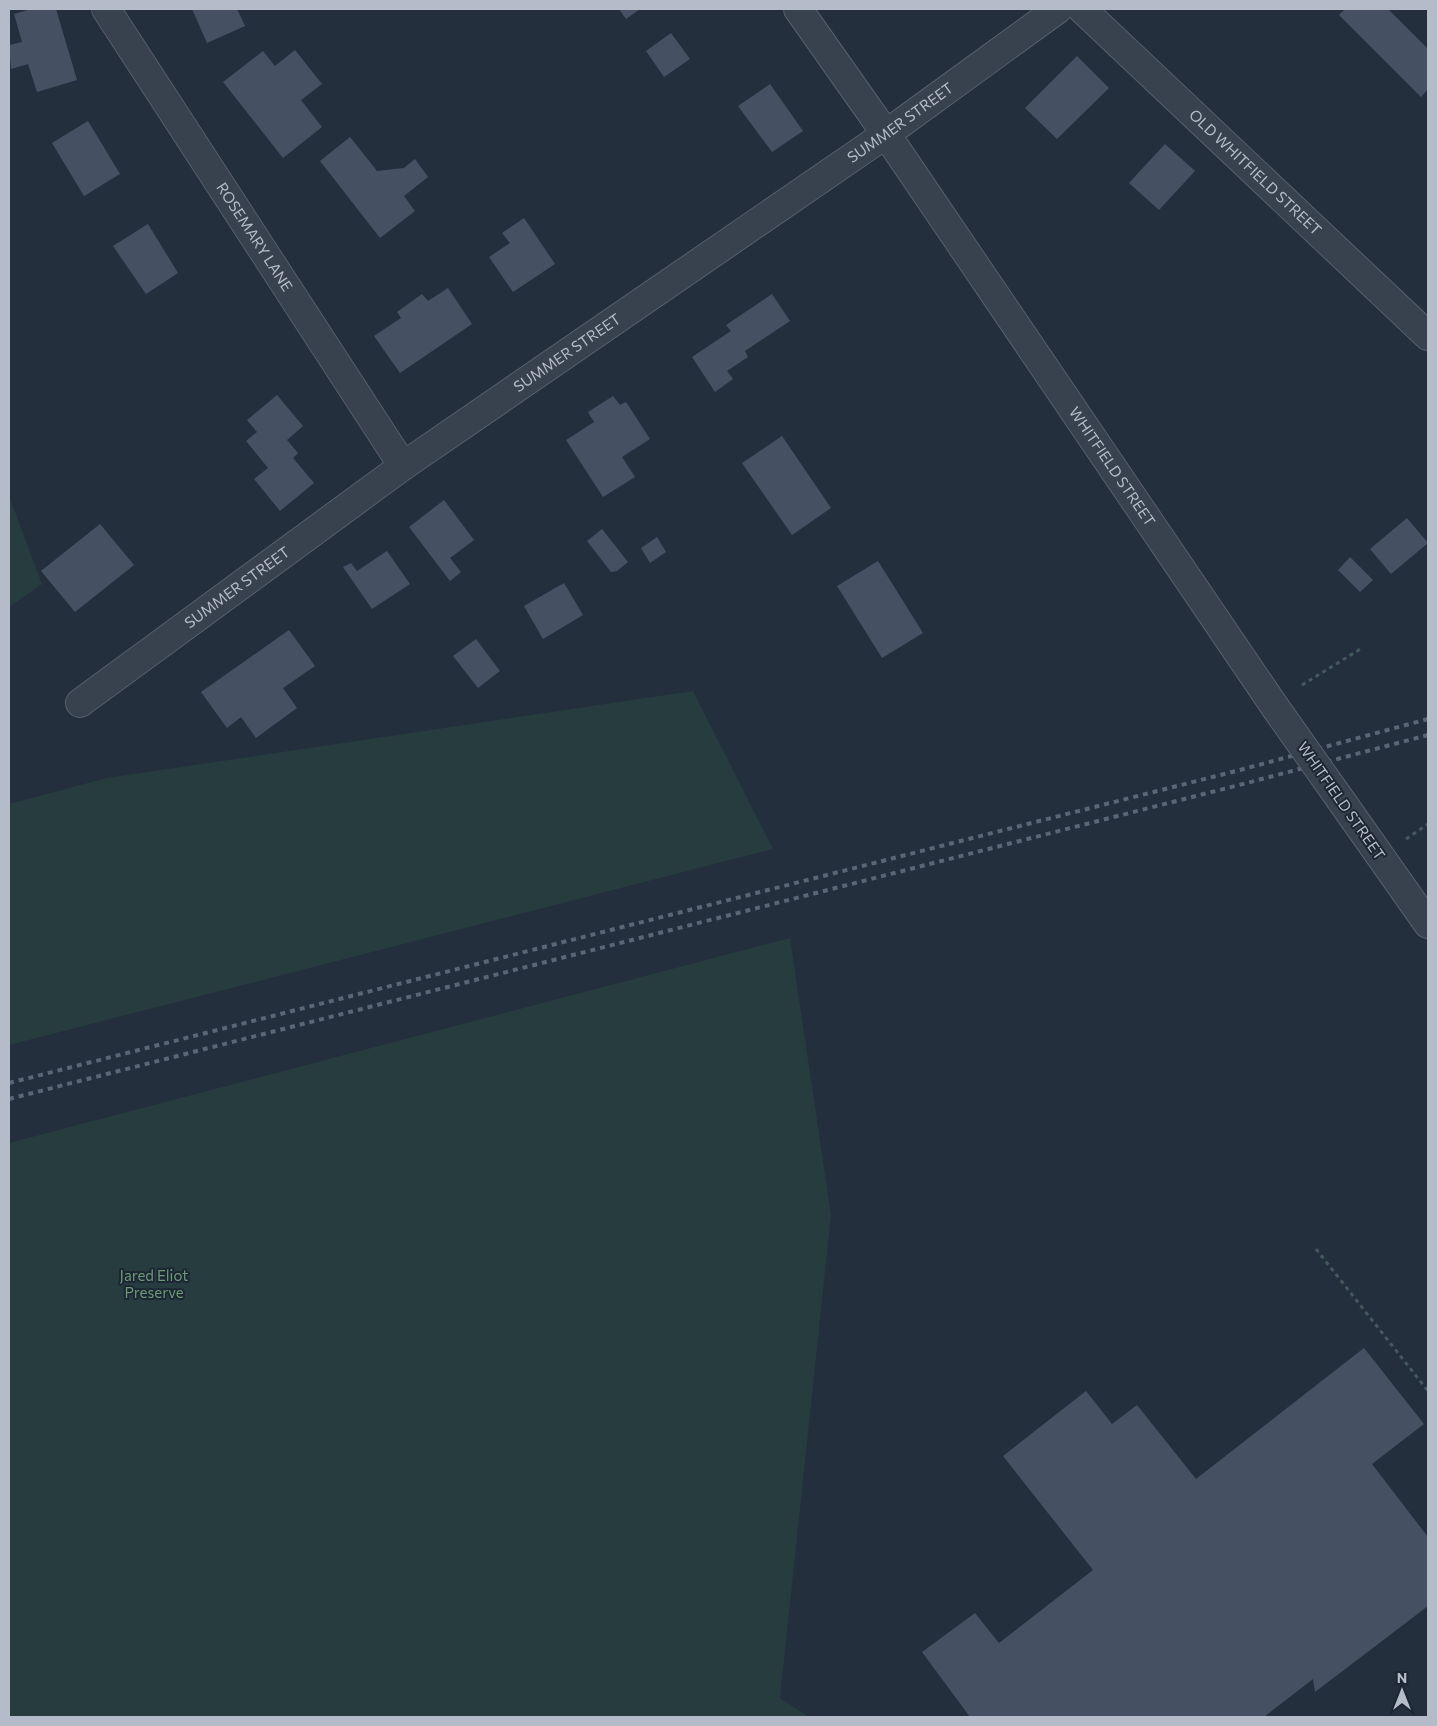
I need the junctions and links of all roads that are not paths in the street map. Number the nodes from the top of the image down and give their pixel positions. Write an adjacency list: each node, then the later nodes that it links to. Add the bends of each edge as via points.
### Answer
1 (106, 9): 7 (street, ROSEMARY LANE)
2 (798, 9): 5 (street, WHITFIELD STREET)
3 (1058, 9): 5 (street, SUMMER STREET)
4 (1082, 9): 6 (street, OLD WHITFIELD STREET)
5 (886, 134): 7 (street, SUMMER STREET); 9 (street, WHITFIELD STREET, bridge, via 1275,707)
6 (1428, 336)
7 (403, 466): 8 (street, SUMMER STREET)
8 (80, 703)
9 (1428, 924)

